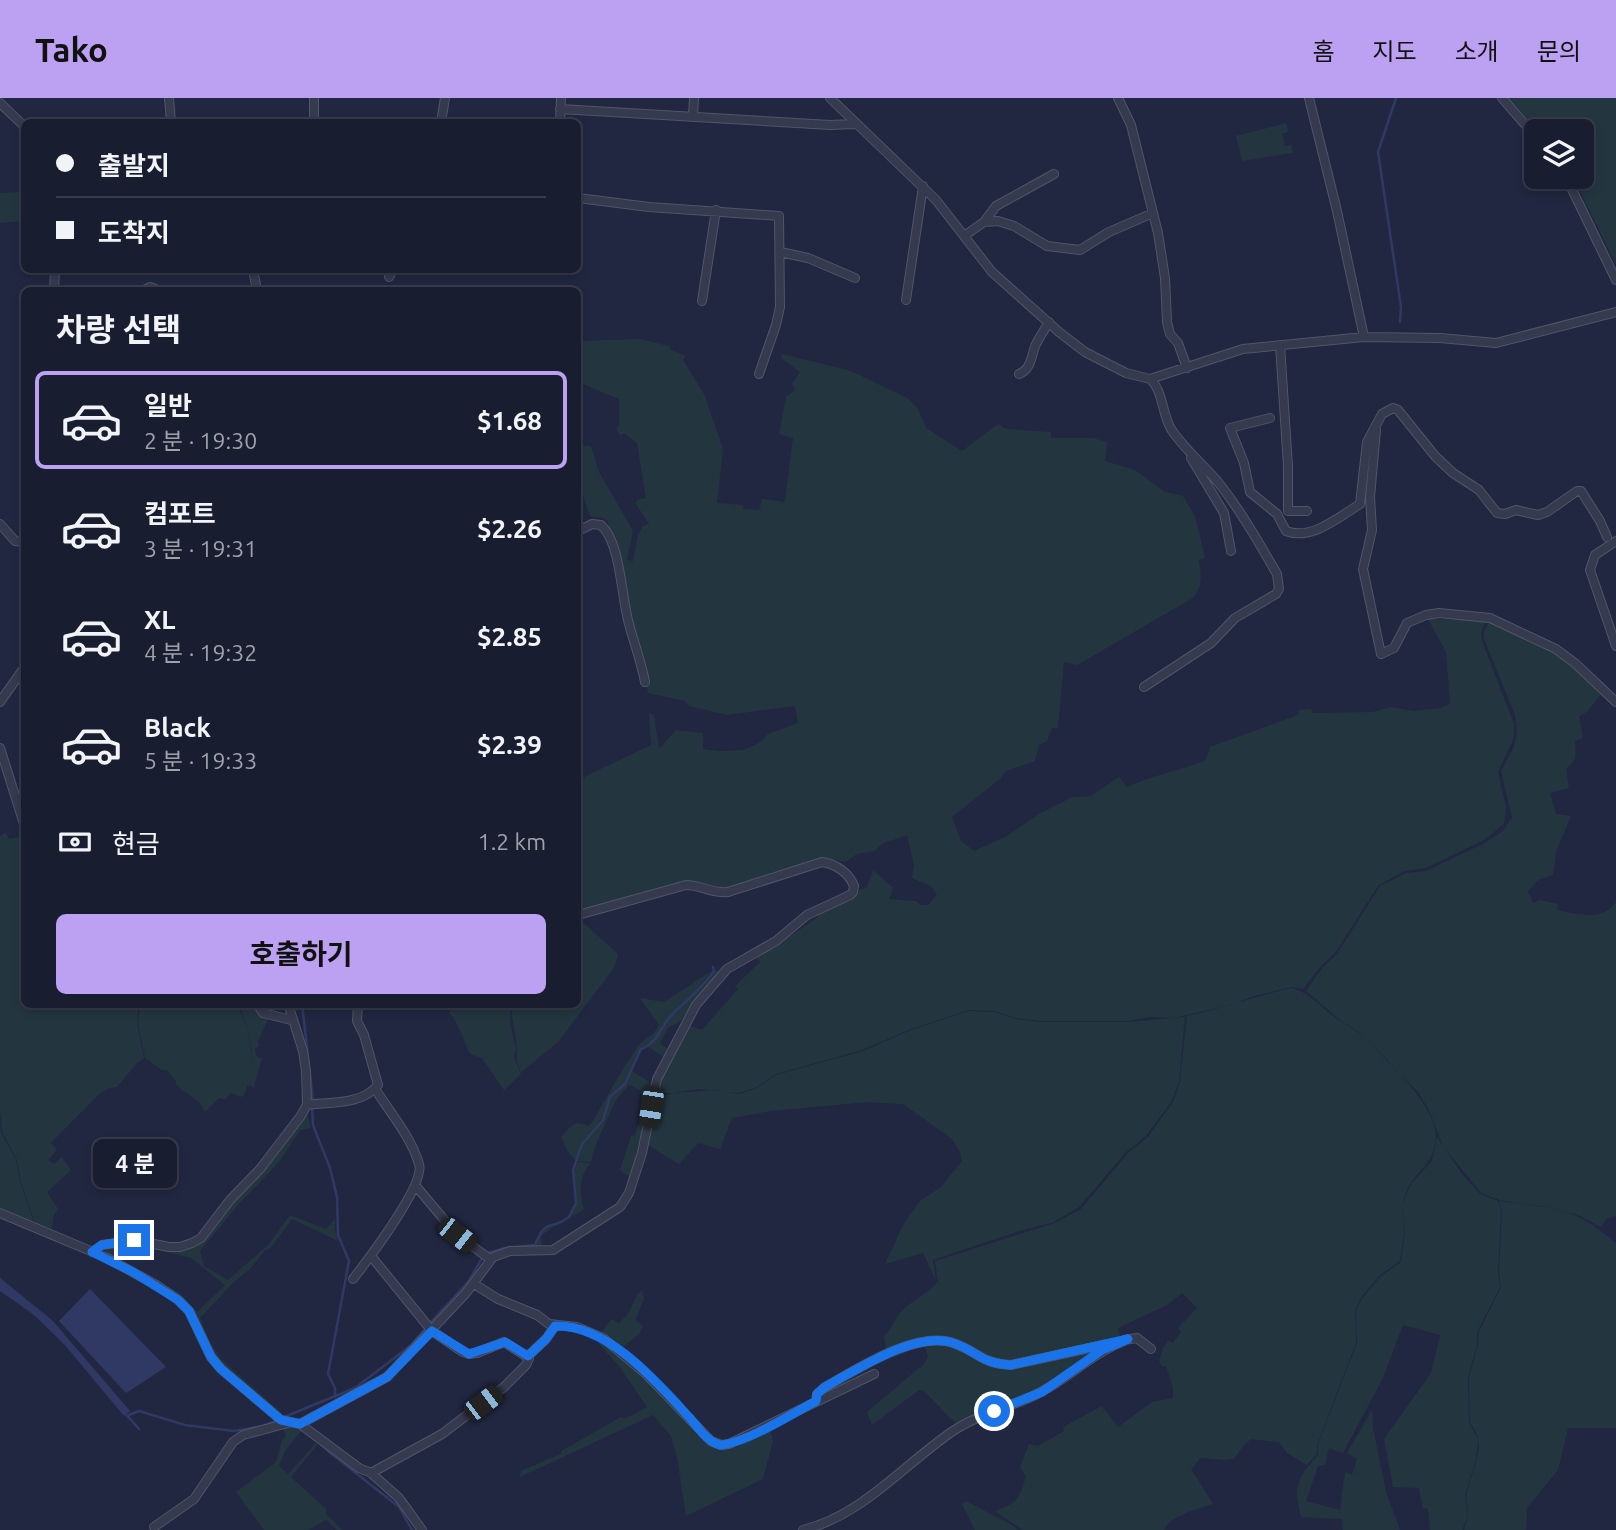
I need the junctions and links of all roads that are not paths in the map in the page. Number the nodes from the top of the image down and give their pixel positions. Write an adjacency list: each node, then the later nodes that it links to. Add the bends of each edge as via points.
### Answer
1 (169, 98): 13 (street)
2 (314, 98): 14 (street)
3 (445, 98): 15 (street)
4 (561, 98): 11 (street)
5 (694, 98): 12 (street)
6 (830, 98): 19 (street)
7 (1118, 98): 25 (street, via 1131,125)
8 (1309, 98): 35 (street)
9 (1503, 98): 18 (street)
10 (0, 103): 17 (street)
11 (560, 109): 12 (street); 16 (street)
12 (694, 117): 19 (street)
13 (171, 119)
14 (314, 119)
15 (442, 119)
16 (560, 119)
17 (21, 123)
18 (1524, 123)
19 (856, 124): 21 (street)
20 (1055, 174): 26 (street, via 1002,202)
21 (922, 186): 27 (street); 31 (street)
22 (1572, 189): 30 (street)
23 (581, 198): 24 (street)
24 (716, 210): 28 (street, via 779,216); 32 (street)
25 (1153, 213): 26 (street, via 1074,251 1047,246 1014,226); 37 (street, via 1167,322)
26 (984, 222): 27 (street)
27 (964, 236): 34 (street, via 992,272)
28 (780, 252): 29 (street, via 808,258); 38 (street, via 780,307)
29 (855, 278)
30 (1616, 280)
31 (906, 300)
32 (702, 301)
33 (1616, 312): 35 (street, via 1496,343)
34 (1049, 322): 39 (street, via 1028,368); 40 (street, via 1085,352 1126,373)
35 (1364, 337): 36 (street)
36 (1280, 345): 37 (street, via 1230,352); 44 (street, via 1288,511)
37 (1187, 368): 40 (street)
38 (759, 374)
39 (1019, 374)
40 (1150, 379): 43 (street, via 1166,420)
41 (1270, 418): 42 (street, via 1230,428 1250,492 1277,514 1291,533 1315,530 1360,503 1367,442)
42 (1377, 427): 47 (street, via 1382,414 1398,410 1435,456 1479,490 1496,513 1516,510 1538,516 1581,491); 55 (street, via 1370,497 1372,530 1363,569 1381,654 1394,648 1407,623 1426,615 1490,618 1556,649)
43 (1186, 449): 49 (street, via 1224,513); 53 (street, via 1229,497 1277,574 1279,589 1235,618 1211,643)
44 (1307, 511)
45 (0, 524): 48 (street)
46 (581, 530): 52 (street, via 601,525 612,541)
47 (1611, 541): 50 (street, via 1595,555 1590,569)
48 (21, 542)
49 (1231, 551)
50 (1616, 646)
51 (21, 672): 54 (street)
52 (645, 682)
53 (1144, 687)
54 (0, 702)
55 (1616, 702)
56 (0, 748): 57 (street)
57 (21, 814)
58 (581, 914): 69 (street, via 686,886 728,892 822,862 842,870 854,886 850,895 807,915 776,941 727,969 696,1005 657,1079 642,1153 620,1207 554,1250 510,1251)
59 (260, 1008): 62 (street)
60 (289, 1008): 62 (street)
61 (357, 1008): 63 (street, via 355,1016 378,1086)
62 (291, 1020): 64 (street, via 303,1051)
63 (375, 1090): 64 (street, via 341,1103); 65 (street, via 419,1164)
64 (307, 1105): 67 (street, via 201,1238 169,1247 134,1240 102,1245)
65 (415, 1185): 68 (street); 69 (street, via 457,1235)
66 (0, 1213): 67 (street)
67 (92, 1252): 79 (street, via 178,1300 189,1311 221,1369 281,1420)
68 (371, 1256): 70 (street); 73 (street)
69 (489, 1259): 71 (street)
70 (353, 1279)
71 (474, 1284): 72 (street); 73 (street)
72 (555, 1326): 76 (street); 78 (street, via 577,1327 610,1343 717,1445 729,1444)
73 (432, 1331): 76 (street, via 469,1354 505,1342); 79 (street, via 387,1377)
74 (1128, 1339): 75 (street, via 1137,1338); 78 (street, via 1011,1365 983,1360 955,1343 918,1343 885,1354 825,1387); 83 (street, via 1102,1350 1042,1392 955,1430 862,1503 836,1520)
75 (1151, 1349)
76 (528, 1356): 80 (street, via 526,1365 504,1387 442,1434)
77 (874, 1374): 78 (street)
78 (816, 1401)
79 (295, 1423): 80 (street); 81 (street, via 243,1435 233,1442 194,1499)
80 (371, 1473): 82 (street, via 399,1498)
81 (154, 1527)
82 (422, 1530)
83 (803, 1530)

